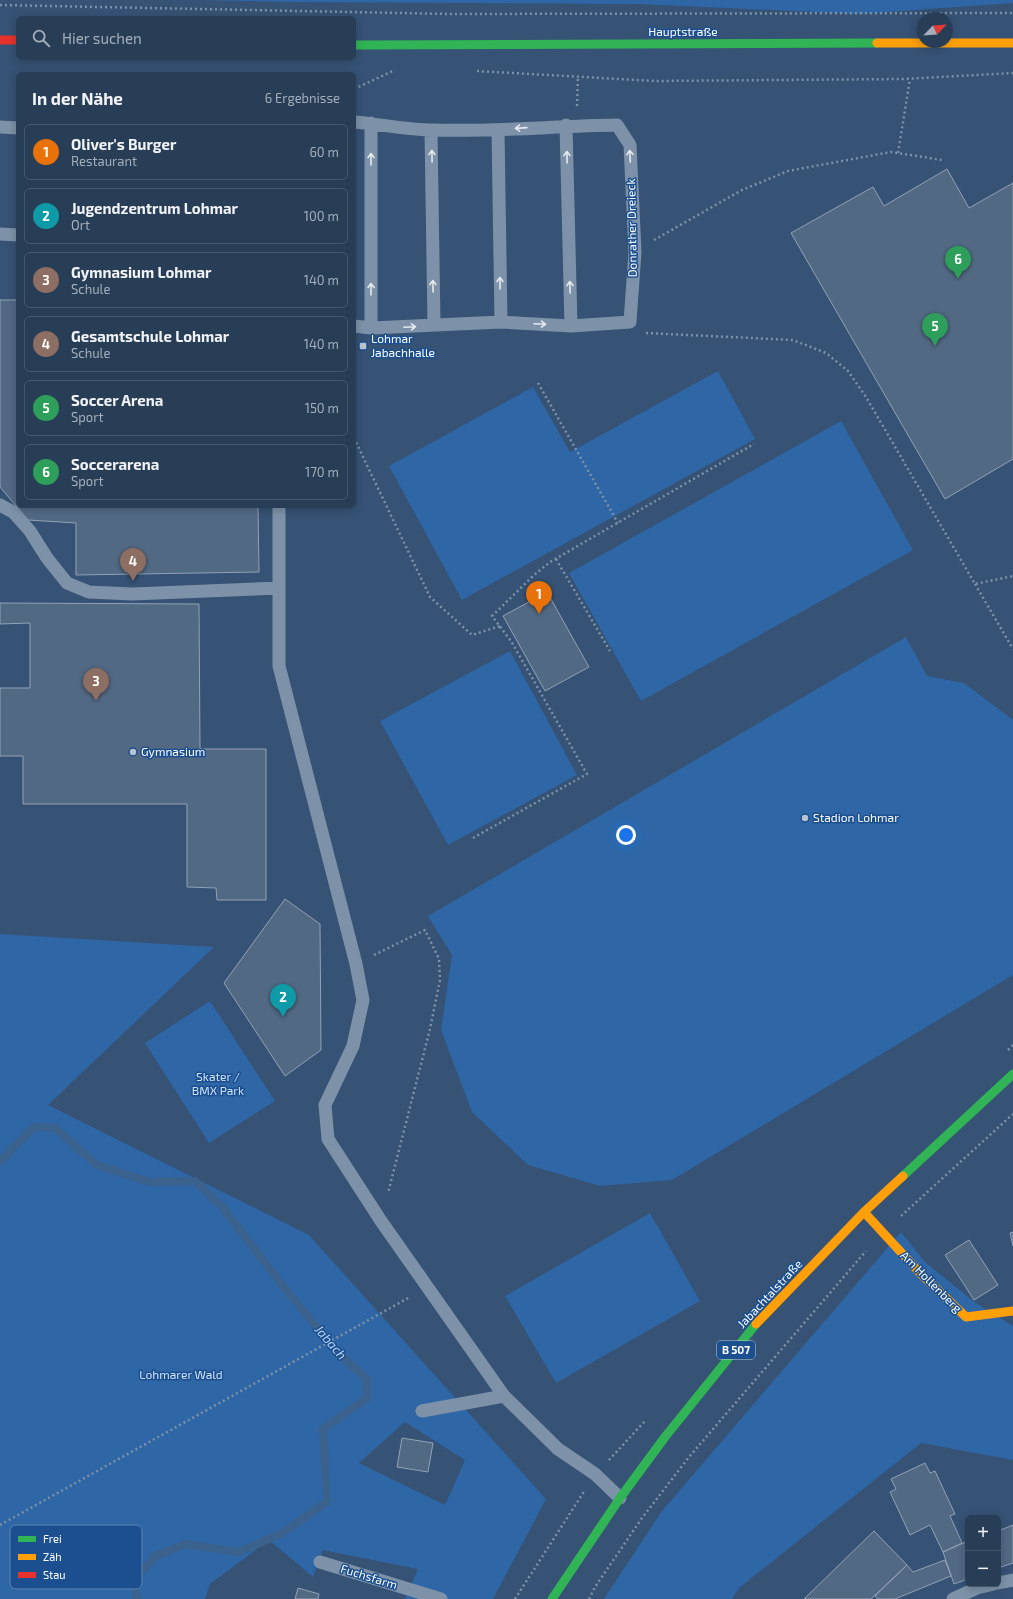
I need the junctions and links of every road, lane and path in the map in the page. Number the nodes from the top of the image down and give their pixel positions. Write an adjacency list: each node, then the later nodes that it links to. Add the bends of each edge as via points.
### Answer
1 (0, 5): 2 (path, via 449,14)
2 (1013, 13)
3 (0, 40): 4 (main road)
4 (16, 40)
5 (1013, 43): 6 (main road, Hauptstraße)
6 (356, 44)
7 (402, 67): 12 (path)
8 (471, 71): 10 (path)
9 (1013, 73): 11 (path)
10 (578, 76): 11 (path, via 654,81); 15 (path)
11 (910, 79): 20 (path)
12 (356, 88)
13 (356, 122): 14 (lane, Donrather Dreieck)
14 (371, 123): 18 (lane, Donrather Dreieck); 30 (lane, one-way to 14)
15 (571, 125): 19 (lane, Donrather Dreieck, one-way to 19); 24 (lane, Donrather Dreieck, one-way to 15, via 630,145 617,125); 29 (lane, one-way to 15)
16 (0, 127): 17 (lane)
17 (16, 128)
18 (432, 130): 19 (lane, Donrather Dreieck); 28 (lane, one-way to 18)
19 (498, 130): 25 (lane, one-way to 19)
20 (898, 153): 21 (path); 24 (path, via 891,152 788,171 742,190)
21 (942, 160)
22 (0, 234): 23 (lane)
23 (16, 235)
24 (634, 252): 26 (lane, Donrather Dreieck)
25 (501, 322): 28 (lane); 29 (lane, one-way to 29)
26 (630, 322): 29 (lane); 39 (path, via 639,332 793,340 826,353 848,371 866,397)
27 (356, 326): 30 (lane)
28 (434, 326): 30 (lane, one-way to 28)
29 (571, 326)
30 (371, 328)
31 (538, 383): 36 (path)
32 (356, 442): 41 (path, via 430,597 472,635)
33 (754, 444): 36 (path)
34 (0, 505): 40 (lane, via 13,512 30,531 47,558 67,582 89,592 132,594)
35 (278, 508): 40 (lane)
36 (618, 523): 37 (path)
37 (556, 559): 41 (path, via 534,575 492,616); 43 (path)
38 (1013, 576): 39 (path)
39 (975, 584): 42 (path)
40 (279, 588): 45 (lane, via 279,666)
41 (500, 626): 44 (path, via 587,774)
42 (1013, 649)
43 (610, 651)
44 (473, 838)
45 (356, 964): 49 (lane, via 363,1000 353,1046 325,1105 328,1139); 49 (path, via 425,930 439,959 440,980 430,1029)
46 (1013, 1074): 48 (main road, Jabachtalstraße / B 507)
47 (1013, 1114): 50 (path)
48 (864, 1212): 50 (main road, Am Hollenberg); 55 (main road, Jabachtalstraße / B 507, via 759,1321 665,1437)
49 (381, 1221): 51 (lane)
50 (882, 1233): 52 (main road, Am Hollenberg, via 966,1317); 63 (path, via 689,1457 642,1518)
51 (427, 1287): 53 (lane); 56 (path)
52 (1013, 1310)
53 (504, 1396): 54 (lane); 55 (lane, via 558,1449 595,1474)
54 (422, 1410)
55 (620, 1498): 62 (main road, Jabachtalstraße / B 507)
56 (0, 1525)
57 (320, 1562): 61 (lane, Fuchsfarm)
58 (1013, 1580): 59 (lane)
59 (1001, 1582)
60 (981, 1587): 64 (lane)
61 (441, 1599)
62 (552, 1599)
63 (589, 1599)
64 (953, 1599)

